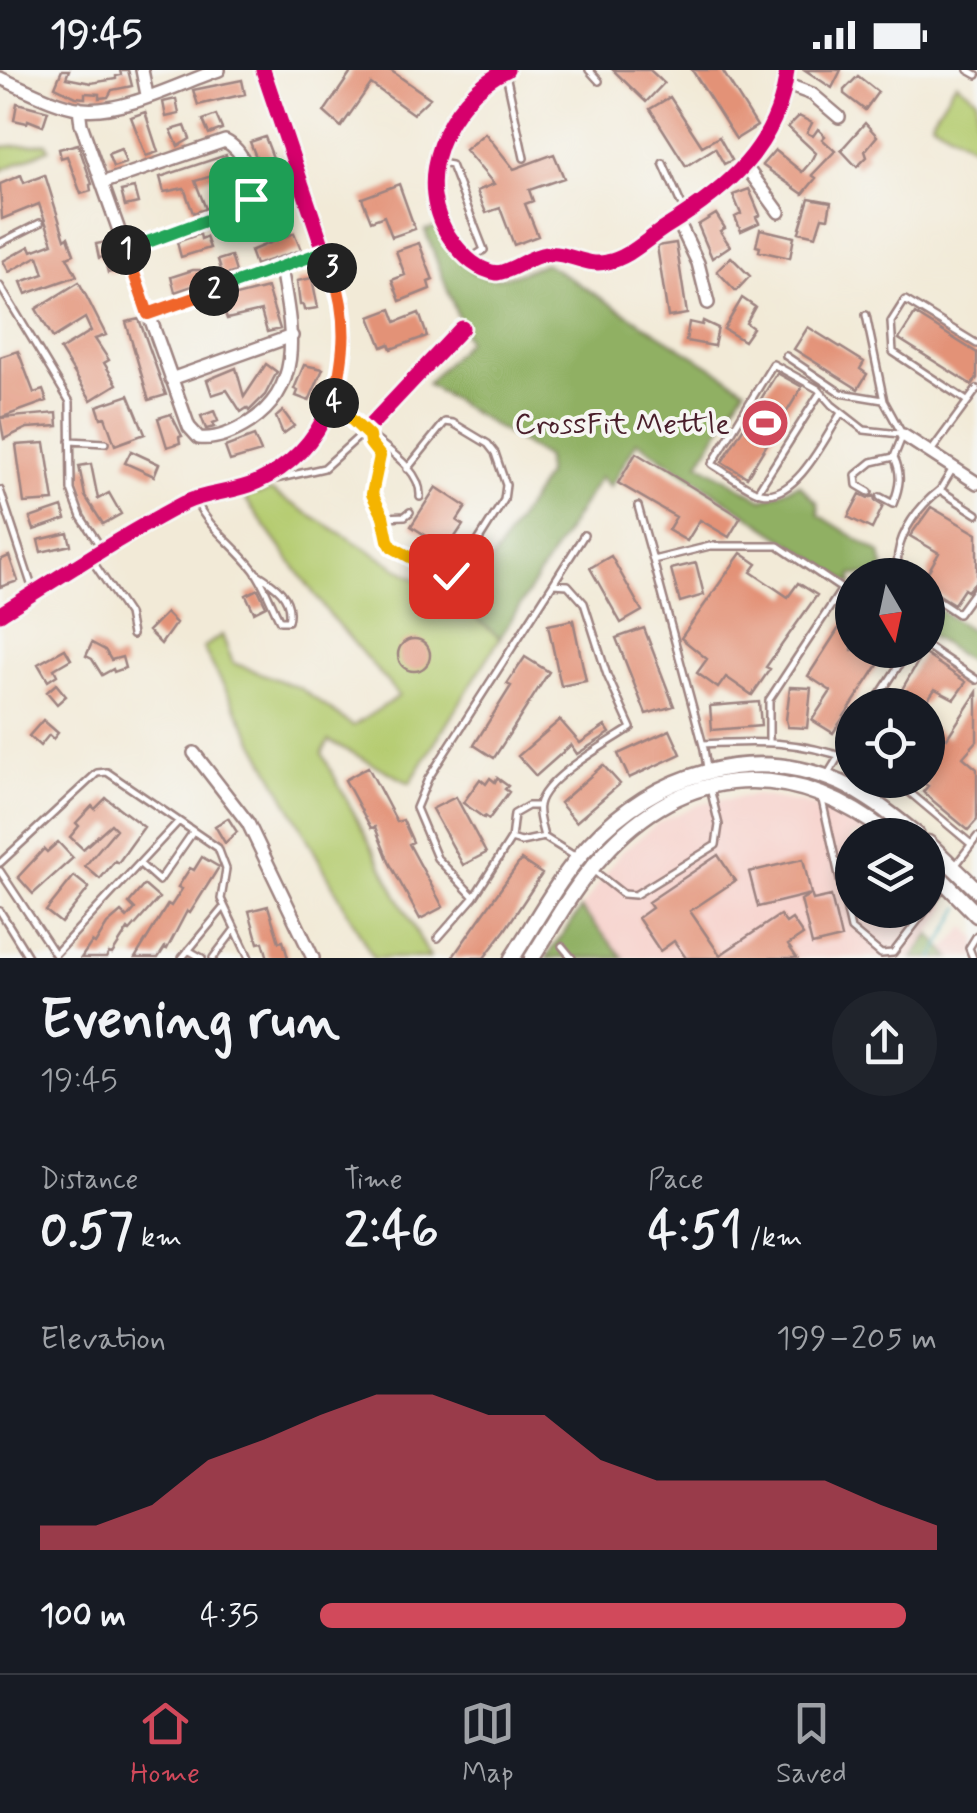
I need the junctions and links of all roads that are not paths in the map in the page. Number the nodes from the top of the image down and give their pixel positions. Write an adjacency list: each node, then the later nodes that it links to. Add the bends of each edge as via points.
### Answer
1 (142, 70): 12 (street)
2 (263, 70): 25 (street)
3 (506, 70): 15 (lane); 16 (street, via 460,108)
4 (589, 70): 10 (lane)
5 (787, 70): 11 (street)
6 (968, 70): 8 (lane)
7 (215, 71): 12 (street)
8 (977, 75)
9 (0, 78): 13 (street)
10 (598, 80)
11 (785, 84): 14 (street, via 812,94); 18 (street, via 776,116)
12 (147, 95): 13 (street)
13 (79, 108): 19 (street)
14 (839, 118)
15 (524, 158)
16 (434, 162): 26 (street, via 432,191 442,225); 26 (lane, via 451,166 484,250)
17 (663, 163): 21 (lane)
18 (744, 164): 20 (street); 21 (street)
19 (102, 183): 24 (street); 24 (street, via 218,142 235,147 246,169 252,192 247,204)
20 (779, 212)
21 (682, 218): 26 (street, via 606,262 549,253 497,273); 29 (street)
22 (40, 224): 23 (lane)
23 (0, 243)
24 (126, 249): 30 (street)
25 (326, 251): 27 (street); 41 (street, via 345,322)
26 (468, 260)
27 (281, 267): 30 (street); 33 (street)
28 (0, 286): 45 (lane, via 70,402)
29 (708, 303)
30 (148, 314): 36 (street)
31 (866, 315): 39 (lane)
32 (462, 328): 43 (street)
33 (292, 336): 36 (street); 36 (street, via 288,374 273,401 218,436 199,438 188,427)
34 (977, 344): 40 (lane, via 905,300 891,322 893,352)
35 (786, 356): 39 (lane, via 841,393)
36 (172, 379)
37 (977, 389): 40 (lane)
38 (820, 393): 42 (lane); 55 (lane); 55 (lane, via 773,364 712,464)
39 (884, 400): 44 (lane)
40 (967, 402): 47 (lane)
41 (334, 403): 43 (street); 51 (street, via 298,452)
42 (842, 413): 44 (lane, via 864,430); 55 (lane, via 796,482 780,491)
43 (367, 433): 50 (lane); 51 (lane, via 324,468); 63 (lane, via 381,462 372,494)
44 (903, 434): 47 (street); 48 (lane)
45 (70, 441): 46 (lane); 65 (lane, via 70,490)
46 (105, 443)
47 (930, 452): 49 (street)
48 (894, 457): 56 (lane, via 856,475 857,486); 59 (lane, via 900,478 893,504)
49 (954, 467): 52 (street); 54 (lane)
50 (406, 469): 57 (lane, via 420,484); 63 (lane, via 439,427 453,423 495,453 504,500 462,569 451,576 392,547)
51 (258, 482): 58 (street)
52 (977, 483)
53 (0, 490): 72 (lane)
54 (940, 490): 62 (lane); 66 (lane, via 926,501)
55 (758, 491)
56 (869, 492)
57 (420, 497)
58 (195, 498): 65 (street); 68 (lane, via 205,520)
59 (880, 498)
60 (638, 506): 67 (lane)
61 (410, 512): 63 (lane)
62 (977, 514)
63 (384, 517)
64 (584, 534): 69 (lane)
65 (98, 555): 72 (street); 76 (lane)
66 (896, 558)
67 (652, 560): 70 (lane, via 710,546 778,546); 80 (lane)
68 (256, 573): 68 (lane, via 280,621 288,621 284,595)
69 (552, 584): 89 (lane, via 568,585 584,602 631,728 580,761 542,795); 108 (lane, via 416,808 438,858)
70 (835, 584)
71 (977, 588): 74 (lane, via 958,614)
72 (34, 593): 75 (street)
73 (835, 600): 79 (lane, via 769,700)
74 (945, 605)
75 (0, 614)
76 (132, 635)
77 (945, 658): 78 (lane)
78 (977, 680)
79 (769, 740): 80 (lane); 82 (lane)
80 (703, 744): 84 (lane)
81 (194, 753): 124 (street, via 248,823)
82 (835, 754)
83 (835, 763): 85 (lane)
84 (707, 771): 85 (street, via 770,764); 86 (street); 98 (street, via 646,795)
85 (826, 778): 87 (street); 91 (street)
86 (710, 787): 87 (street, via 769,781); 104 (street, via 655,809); 104 (lane, via 719,825 716,845 635,896)
87 (820, 793): 90 (street); 100 (lane)
88 (916, 798): 97 (lane)
89 (539, 806): 95 (lane); 96 (lane, via 514,814)
90 (867, 818)
91 (894, 818)
92 (178, 822): 93 (lane); 101 (lane, via 108,772 97,773); 102 (lane)
93 (194, 832): 102 (lane, via 158,881); 109 (lane, via 223,857)
94 (977, 836): 97 (lane)
95 (544, 837): 96 (lane); 98 (lane)
96 (510, 840): 108 (lane)
97 (971, 844): 103 (lane)
98 (578, 859): 104 (street); 125 (street)
99 (945, 859): 103 (street)
100 (835, 862)
101 (0, 863)
102 (140, 864): 105 (lane, via 55,954)
103 (954, 867): 106 (street); 107 (street)
104 (592, 869): 126 (street)
105 (0, 871)
106 (946, 882): 111 (street)
107 (977, 890)
108 (474, 897): 116 (lane)
109 (224, 906): 114 (lane); 118 (lane)
110 (0, 910): 119 (lane)
111 (977, 915)
112 (850, 928): 113 (lane, via 881,954 893,954)
113 (913, 928)
114 (235, 929): 122 (lane); 123 (lane)
115 (977, 936): 128 (lane, via 969,948)
116 (438, 938)
117 (562, 946): 127 (lane)
118 (188, 950): 120 (lane); 121 (lane)
119 (29, 958)
120 (182, 958)
121 (202, 958)
122 (212, 958)
123 (249, 958)
124 (313, 958)
125 (512, 958)
126 (532, 958)
127 (572, 958)
128 (973, 958)

